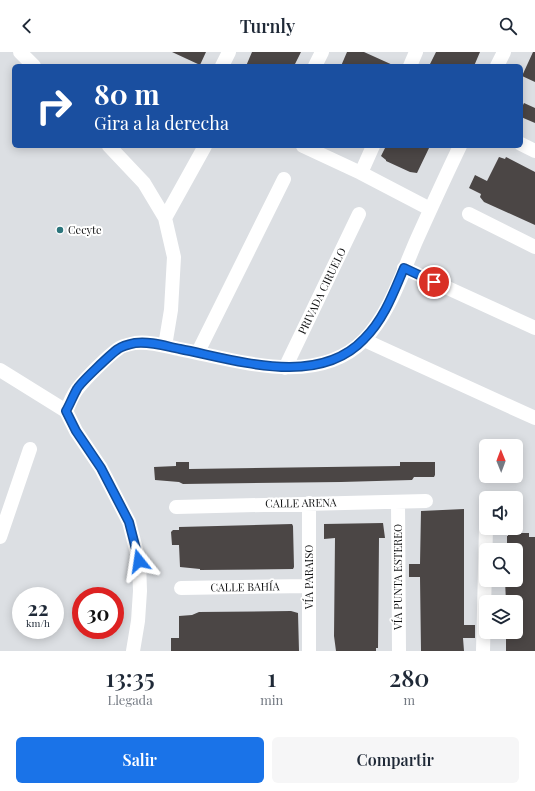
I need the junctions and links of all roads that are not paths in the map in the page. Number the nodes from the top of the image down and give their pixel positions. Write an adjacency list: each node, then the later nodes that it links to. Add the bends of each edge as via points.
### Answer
1 (20, 52): 6 (street)
2 (229, 52): 7 (street)
3 (322, 52): 8 (street)
4 (416, 52): 9 (street)
5 (504, 52): 10 (street)
6 (32, 64)
7 (223, 64)
8 (316, 64)
9 (411, 64)
10 (498, 64)
11 (523, 145): 17 (street)
12 (112, 148): 23 (street, via 144,183)
13 (204, 148): 23 (street)
14 (307, 148): 18 (street)
15 (372, 148): 18 (street)
16 (459, 148): 20 (street)
17 (535, 151)
18 (361, 173): 20 (street)
19 (284, 179): 29 (street)
20 (430, 209): 25 (street)
21 (359, 214): 30 (street, PRIVADA CIRUELO)
22 (469, 214): 24 (street)
23 (165, 218): 28 (street, via 174,257 171,310)
24 (535, 247)
25 (404, 268): 26 (street); 27 (street, via 378,323)
26 (535, 328)
27 (364, 340): 30 (street, via 340,357 307,366); 33 (street)
28 (165, 346): 29 (street); 32 (street, via 135,343 118,349 78,388)
29 (198, 352): 30 (street)
30 (285, 368)
31 (0, 370): 32 (street)
32 (66, 411): 43 (street, via 101,468 129,522 139,561 140,591)
33 (535, 418)
34 (30, 449): 40 (street)
35 (426, 501): 36 (street, CALLE ARENA)
36 (398, 502): 37 (street, CALLE ARENA); 45 (street, VÍA PUNTA ESTEREO)
37 (309, 503): 38 (street, CALLE ARENA); 41 (street, VÍA PARAISO)
38 (176, 507)
39 (486, 535): 46 (street)
40 (0, 538)
41 (309, 586): 42 (street, CALLE BAHÍA); 44 (street, VÍA PARAISO)
42 (182, 588)
43 (133, 651)
44 (309, 651)
45 (398, 651)
46 (483, 651)

